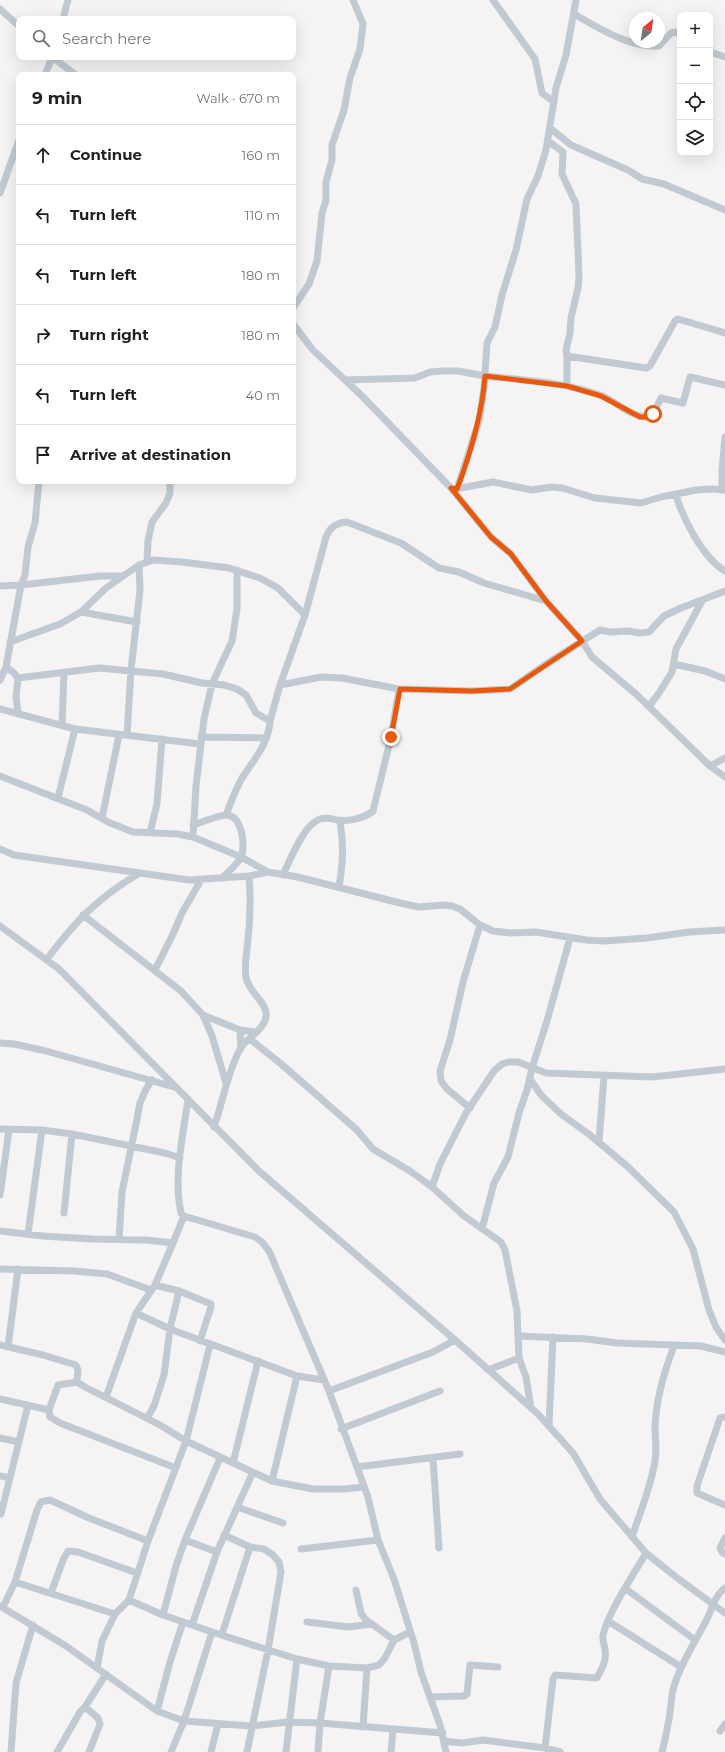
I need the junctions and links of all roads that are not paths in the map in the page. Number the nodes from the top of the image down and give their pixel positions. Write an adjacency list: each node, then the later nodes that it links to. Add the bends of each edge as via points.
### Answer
1 (68, 0): 9 (street)
2 (353, 0): 26 (street, via 363,24 360,50 332,145 317,261 308,284)
3 (493, 0): 6 (street)
4 (501, 0): 6 (street)
5 (576, 0): 8 (street)
6 (499, 8): 18 (street, via 535,59 542,92)
7 (0, 9): 10 (street)
8 (574, 14): 11 (street, via 601,29 651,47 659,46 671,33); 18 (street)
9 (64, 16)
10 (16, 23)
11 (677, 33)
12 (713, 53): 13 (street)
13 (725, 57)
14 (51, 60): 16 (street)
15 (56, 60): 17 (street)
16 (46, 72)
17 (72, 72)
18 (554, 102): 19 (street)
19 (550, 128): 20 (street); 21 (street)
20 (548, 141): 23 (street); 30 (street, via 528,199 495,327 487,344)
21 (572, 145): 23 (street); 25 (street, via 642,179 664,184)
22 (16, 148): 24 (street)
23 (563, 152): 29 (street, via 562,174 576,204 579,276 570,318)
24 (0, 193)
25 (725, 210)
26 (296, 303)
27 (296, 328): 31 (street, via 313,350)
28 (725, 333): 29 (street, via 678,319 650,366 646,368)
29 (567, 356): 33 (street)
30 (485, 376): 31 (street, via 443,371 430,372 415,378); 33 (street); 37 (street, via 479,421)
31 (346, 380): 37 (street)
32 (725, 385): 33 (street, via 690,377 683,403 661,398 653,414 646,417 634,414 601,396)
33 (567, 386)
34 (725, 437): 38 (street, via 722,470)
35 (39, 484): 45 (street, via 35,523)
36 (170, 484): 40 (street, via 166,503 152,522 148,541)
37 (454, 488): 39 (street, via 493,482 532,490 562,488 595,498 641,503 661,496); 48 (street, via 491,537 523,568)
38 (724, 490): 39 (street, via 696,490)
39 (676, 495): 43 (street, via 681,513 695,540 711,560)
40 (148, 562): 41 (street); 42 (street, via 182,562)
41 (139, 565): 44 (street); 52 (street)
42 (237, 570): 51 (street, via 278,588); 62 (street, via 237,609 232,641)
43 (725, 571)
44 (123, 576): 45 (street, via 100,576); 50 (street)
45 (21, 585): 46 (street); 54 (street)
46 (0, 586)
47 (725, 591): 49 (street)
48 (546, 601): 51 (street, via 484,583 459,572 439,568 402,543 347,522 339,523 329,530); 53 (street)
49 (702, 601): 53 (street, via 664,616 649,632 600,630); 55 (street, via 678,645)
50 (81, 612): 52 (street); 54 (street, via 60,624)
51 (305, 615): 63 (street)
52 (137, 622): 57 (street)
53 (582, 641): 64 (street, via 510,689); 65 (street, via 592,657)
54 (10, 642): 56 (street)
55 (674, 664): 60 (street); 65 (street, via 667,680)
56 (6, 667): 59 (street); 61 (street)
57 (132, 670): 58 (street, via 99,668); 62 (street); 72 (street)
58 (64, 674): 59 (street); 69 (street)
59 (18, 678): 67 (street)
60 (725, 679)
61 (0, 680)
62 (212, 684): 68 (street, via 237,688 246,695 256,713); 75 (street)
63 (280, 685): 64 (street, via 321,677 342,678); 68 (street)
64 (400, 689): 83 (street, via 373,811 360,818)
65 (649, 706): 77 (street)
66 (0, 708): 67 (street)
67 (18, 713): 69 (street)
68 (270, 721): 73 (street)
69 (62, 725): 70 (street)
70 (75, 729): 71 (street); 80 (street)
71 (119, 735): 72 (street); 82 (street)
72 (127, 735): 74 (street)
73 (265, 738): 75 (street); 81 (street, via 251,766 237,786)
74 (162, 739): 75 (street); 85 (street, via 157,804)
75 (201, 740): 84 (street)
76 (725, 758): 77 (street)
77 (710, 766): 79 (street)
78 (0, 776): 80 (street)
79 (725, 776)
80 (58, 798): 82 (street)
81 (226, 815): 84 (street); 88 (street, via 233,818 244,838)
82 (102, 818): 85 (street, via 133,832)
83 (340, 821): 91 (street, via 320,819 310,826 298,843); 95 (street, via 344,841)
84 (193, 825): 86 (street)
85 (150, 833): 86 (street)
86 (193, 837): 88 (street)
87 (0, 849): 90 (street, via 14,855)
88 (241, 857): 89 (street); 93 (street)
89 (268, 872): 91 (street); 92 (street)
90 (138, 874): 94 (street); 96 (street, via 105,896)
91 (283, 874): 95 (street)
92 (249, 876): 93 (street); 105 (street, via 247,985 266,1010 264,1022)
93 (222, 878): 94 (street)
94 (201, 880): 102 (street)
95 (339, 887): 97 (street, via 419,907 452,906 460,909)
96 (83, 915): 101 (street); 102 (street)
97 (480, 925): 100 (street, via 493,931 536,932); 117 (street, via 440,1071 441,1081 447,1089)
98 (0, 926): 101 (street)
99 (725, 930): 100 (street, via 604,941)
100 (570, 938): 109 (street)
101 (47, 959): 115 (street)
102 (155, 970): 103 (street, via 181,991)
103 (204, 1015): 104 (street); 114 (street)
104 (240, 1030): 105 (street); 108 (street)
105 (256, 1032): 106 (street)
106 (250, 1039): 108 (street); 126 (street, via 356,1130 373,1149)
107 (0, 1043): 113 (street, via 46,1051)
108 (241, 1048): 114 (street)
109 (532, 1068): 111 (street, via 546,1073); 112 (street); 117 (street, via 518,1062 502,1064 494,1071)
110 (725, 1069): 111 (street, via 652,1077)
111 (604, 1076): 123 (street)
112 (530, 1079): 123 (street, via 541,1095 561,1114); 130 (street, via 508,1157 494,1183)
113 (152, 1080): 115 (street); 124 (street, via 140,1103)
114 (226, 1083): 118 (street)
115 (176, 1087): 116 (street)
116 (188, 1099): 118 (street); 125 (street)
117 (470, 1108): 126 (street, via 440,1164)
118 (214, 1127): 143 (street, via 258,1171)
119 (0, 1129): 120 (street)
120 (9, 1130): 121 (street); 127 (street)
121 (42, 1130): 122 (street); 132 (street)
122 (72, 1134): 124 (street); 128 (street)
123 (599, 1142): 144 (street, via 674,1212 693,1249 709,1310)
124 (132, 1146): 125 (street); 133 (street, via 122,1192)
125 (180, 1158): 129 (street, via 177,1190 181,1213)
126 (432, 1187): 130 (street)
127 (0, 1195)
128 (64, 1213)
129 (184, 1216): 134 (street); 155 (street, via 256,1237 262,1242 269,1251)
130 (482, 1229): 141 (street, via 501,1242 504,1250 517,1311)
131 (0, 1231): 132 (street)
132 (28, 1234): 133 (street, via 91,1239)
133 (119, 1238): 134 (street)
134 (173, 1243): 137 (street)
135 (0, 1269): 136 (street)
136 (18, 1269): 137 (street, via 74,1270 107,1274); 149 (street)
137 (153, 1288): 138 (street); 139 (street)
138 (179, 1291): 140 (street); 145 (street, via 211,1304)
139 (136, 1314): 140 (street); 159 (street)
140 (170, 1329): 145 (street); 165 (street, via 164,1375 154,1406)
141 (519, 1336): 142 (street); 151 (street)
142 (553, 1337): 148 (street); 166 (street)
143 (455, 1340): 153 (street); 157 (street, via 433,1352)
144 (725, 1340)
145 (200, 1341): 147 (street)
146 (0, 1345): 149 (street)
147 (210, 1345): 152 (street); 169 (street)
148 (674, 1346): 150 (street, via 701,1346); 187 (street, via 659,1396 655,1426 655,1460)
149 (8, 1347): 156 (street, via 76,1365)
150 (725, 1352)
151 (519, 1358): 153 (street); 162 (street, via 526,1377)
152 (258, 1361): 154 (street); 174 (street)
153 (488, 1370): 162 (street)
154 (297, 1376): 155 (street); 180 (street)
155 (324, 1380): 157 (street)
156 (77, 1382): 159 (street); 163 (street, via 58,1385)
157 (329, 1391): 167 (street)
158 (440, 1391): 167 (street)
159 (106, 1397): 165 (street)
160 (0, 1399): 161 (street)
161 (28, 1406): 163 (street); 170 (street)
162 (531, 1408): 166 (street)
163 (50, 1410): 176 (street, via 50,1417 60,1424)
164 (725, 1417): 182 (street, via 720,1418 697,1486 697,1493)
165 (147, 1418): 169 (street)
166 (549, 1425): 187 (street, via 573,1453 600,1499)
167 (341, 1429): 175 (street)
168 (0, 1438): 170 (street)
169 (186, 1441): 172 (street); 176 (street)
170 (19, 1442): 179 (street)
171 (460, 1454): 173 (street)
172 (220, 1458): 174 (street); 189 (street)
173 (433, 1458): 175 (street); 194 (street)
174 (233, 1463): 177 (street)
175 (357, 1467): 181 (street)
176 (176, 1468): 191 (street)
177 (252, 1472): 180 (street); 183 (street)
178 (0, 1476): 179 (street)
179 (10, 1478): 184 (street)
180 (272, 1481): 181 (street, via 313,1489)
181 (364, 1487): 190 (street)
182 (725, 1505)
183 (237, 1507): 185 (street); 186 (street)
184 (1, 1514)
185 (283, 1522)
186 (224, 1535): 192 (street); 195 (street)
187 (632, 1537): 196 (street)
188 (725, 1538): 197 (street, via 720,1548)
189 (185, 1540): 195 (street); 209 (street)
190 (378, 1540): 193 (street); 217 (street, via 394,1579)
191 (148, 1541): 198 (street); 199 (street, via 50,1500 41,1502)
192 (250, 1547): 218 (street); 221 (street, via 264,1549 273,1555 279,1562 281,1572)
193 (300, 1548)
194 (439, 1548)
195 (217, 1552): 215 (street)
196 (646, 1553): 201 (street); 205 (street)
197 (725, 1554)
198 (137, 1573): 203 (street, via 78,1552 68,1551); 204 (street)
199 (15, 1582): 203 (street); 206 (street)
200 (725, 1588): 205 (street)
201 (626, 1589): 210 (street); 220 (street)
202 (356, 1590): 213 (street, via 360,1612)
203 (51, 1594): 208 (street)
204 (129, 1600): 208 (street); 209 (street)
205 (713, 1604): 207 (street); 220 (street)
206 (2, 1606): 214 (street)
207 (725, 1613)
208 (115, 1614): 225 (street, via 102,1641)
209 (163, 1615): 211 (street)
210 (608, 1621): 227 (street); 242 (street, via 602,1642 605,1648 605,1662 597,1678 555,1675 553,1679)
211 (183, 1622): 215 (street); 231 (street)
212 (307, 1622): 213 (street, via 349,1627)
213 (372, 1624): 219 (street)
214 (32, 1625): 225 (street); 244 (street, via 16,1683)
215 (192, 1625): 216 (street)
216 (212, 1632): 218 (street); 232 (street)
217 (410, 1632): 219 (street); 229 (street)
218 (222, 1634): 221 (street)
219 (394, 1640): 226 (street, via 385,1658 378,1665)
220 (695, 1640): 227 (street)
221 (268, 1650): 222 (street); 237 (street)
222 (297, 1658): 223 (street); 233 (street)
223 (328, 1666): 226 (street); 234 (street)
224 (498, 1667): 229 (street, via 470,1665 467,1694)
225 (97, 1668): 228 (street)
226 (367, 1668): 238 (street)
227 (681, 1668): 255 (street, via 671,1699 670,1718)
228 (106, 1674): 230 (street); 231 (street)
229 (431, 1697): 241 (street)
230 (85, 1707): 245 (street); 246 (street, via 98,1718 100,1724)
231 (157, 1711): 232 (street)
232 (184, 1721): 235 (street); 247 (street)
233 (288, 1722): 234 (street); 237 (street); 250 (street)
234 (320, 1723): 238 (street); 251 (street)
235 (218, 1724): 237 (street); 248 (street)
236 (725, 1724): 240 (street)
237 (251, 1726): 249 (street)
238 (363, 1727): 239 (street)
239 (393, 1729): 241 (street); 252 (street)
240 (720, 1731)
241 (443, 1737): 243 (street, via 462,1743 483,1740); 253 (street)
242 (545, 1748): 243 (street); 254 (street)
243 (528, 1749)
244 (11, 1752)
245 (57, 1752)
246 (89, 1752)
247 (171, 1752)
248 (211, 1752)
249 (247, 1752)
250 (286, 1752)
251 (318, 1752)
252 (391, 1752)
253 (446, 1752)
254 (560, 1752)
255 (662, 1752)

